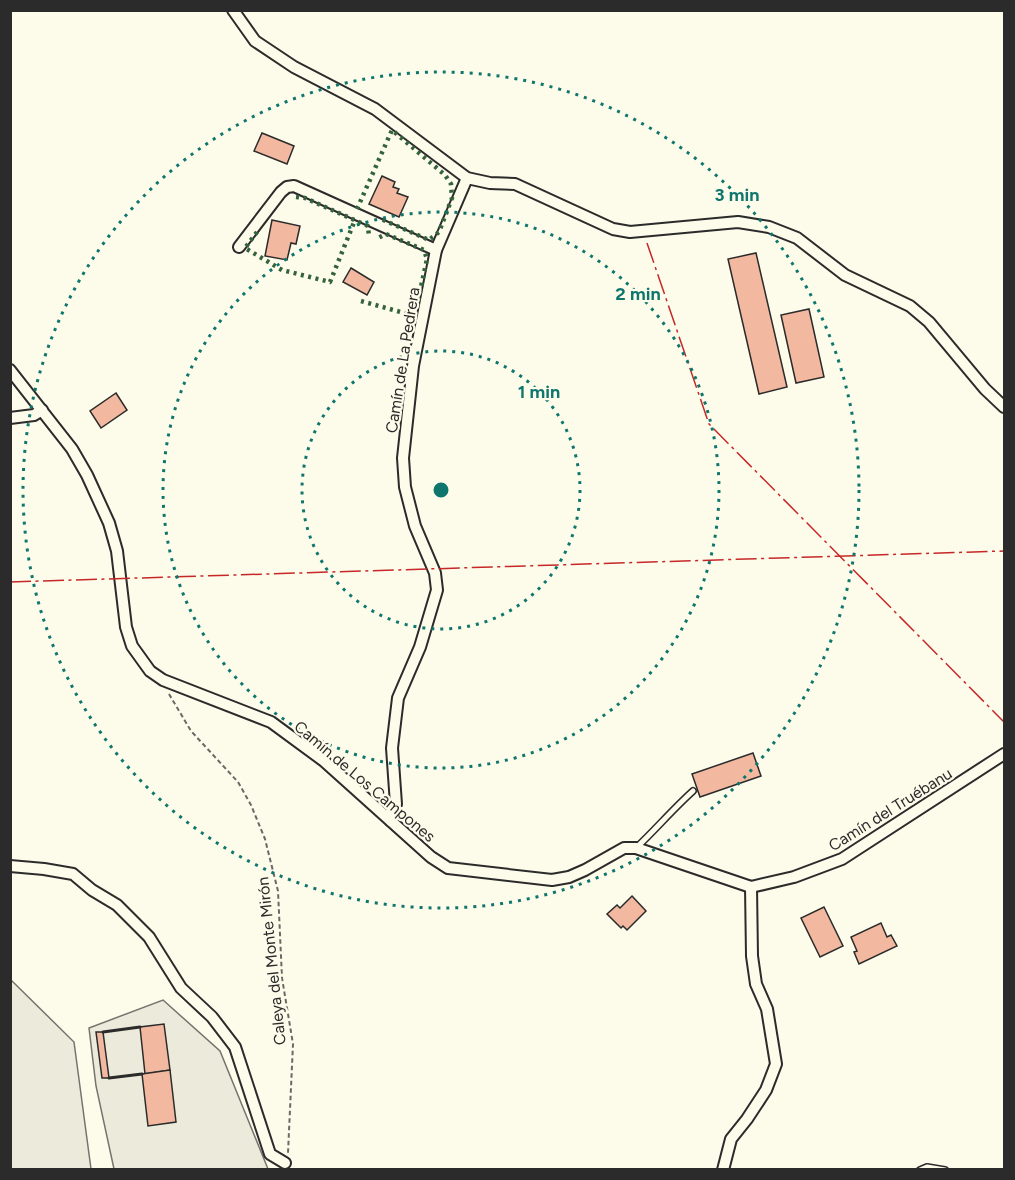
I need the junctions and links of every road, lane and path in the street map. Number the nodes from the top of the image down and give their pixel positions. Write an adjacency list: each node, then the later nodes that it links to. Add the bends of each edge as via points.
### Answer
1 (233, 10): 2 (street, via 255,41 294,68 375,109)
2 (467, 178): 4 (street, Camín de La Pedrera); 6 (street, via 515,184 613,229 630,232 738,222 769,227 797,238 845,275 910,306)
3 (238, 247): 4 (street, via 281,192 294,186)
4 (436, 250): 12 (street, Camín de La Pedrera, via 413,366 403,458 405,487 415,526 435,573 437,590 420,647 398,698 392,748 396,804)
5 (10, 370): 7 (street, Camín de Los Campones)
6 (1005, 407)
7 (42, 410): 8 (street); 9 (street, Camín de Los Campones, via 72,449 109,523 132,646 150,671)
8 (10, 418)
9 (163, 680): 12 (street, Camín de Los Campones, via 271,722 324,761); 16 (path, Caleya del Monte Mirón, via 191,731 238,782 268,849 278,891 282,978 293,1044 289,1151)
10 (1005, 754): 15 (street, Camín del Truébanu, via 842,859 795,877)
11 (693, 791): 13 (lane)
12 (391, 821): 13 (street, Camín de Los Campones, via 448,867 552,880 585,870 624,848)
13 (636, 848): 15 (street)
14 (10, 866): 16 (street, via 74,874 117,905 149,937 181,988 212,1017 235,1047 270,1154)
15 (751, 887): 17 (street, via 752,956 756,984 767,1009 776,1064 766,1090 731,1139)
16 (285, 1163)
17 (723, 1170)
18 (920, 1170): 19 (lane)
19 (945, 1170)

